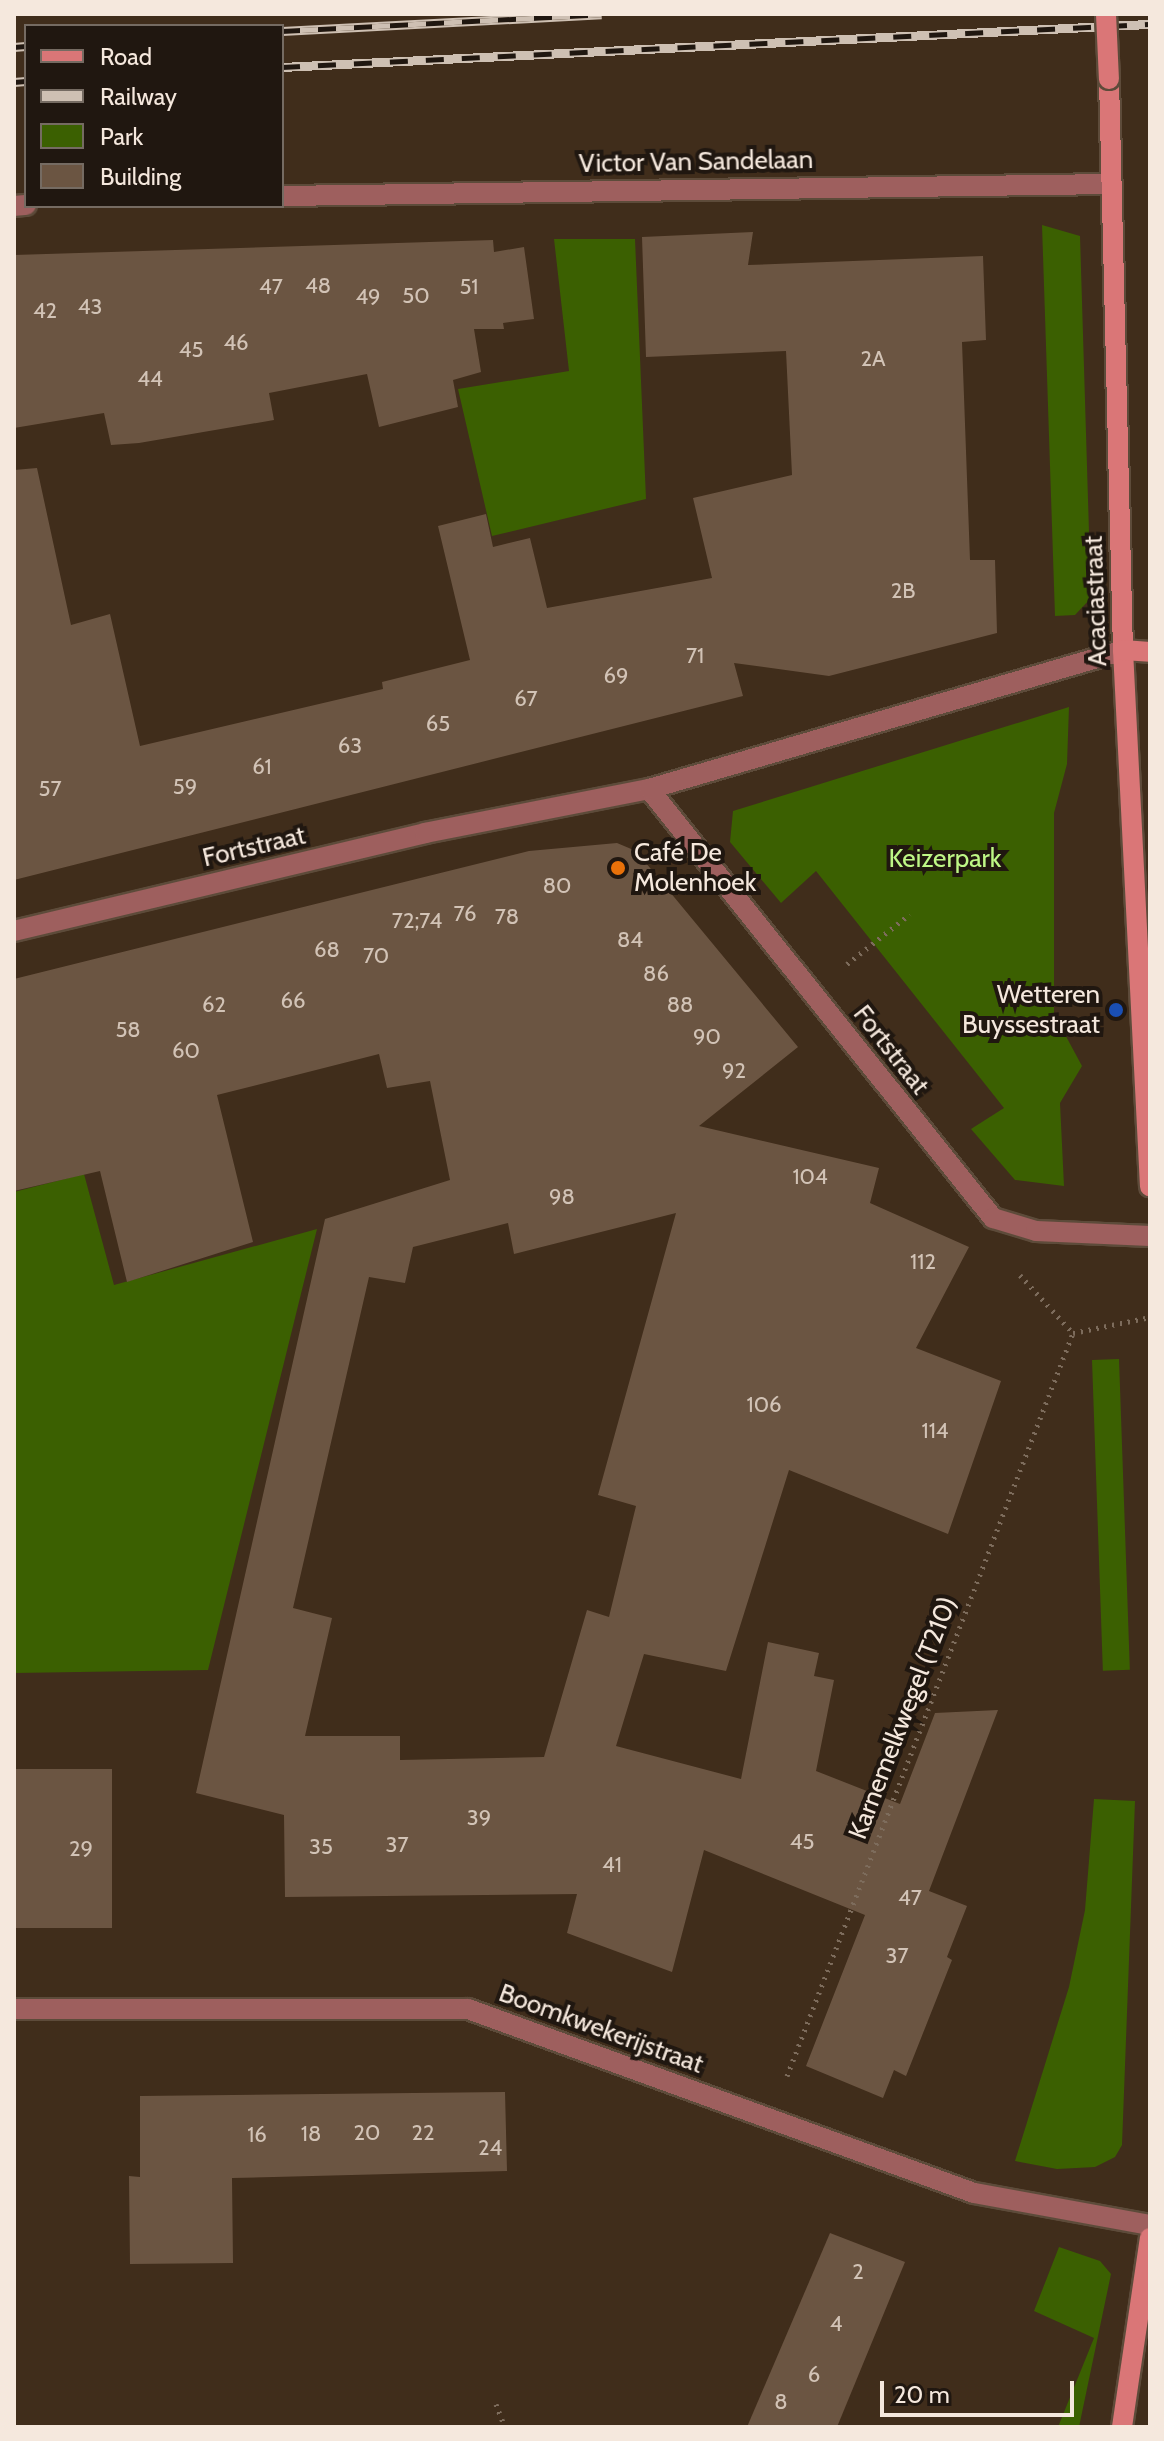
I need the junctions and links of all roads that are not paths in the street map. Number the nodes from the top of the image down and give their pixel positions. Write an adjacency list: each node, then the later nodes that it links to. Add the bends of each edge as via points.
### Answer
1 (1106, 14): 2 (main road, Acaciastraat, bridge)
2 (1110, 184): 3 (street, Victor Van Sandelaan); 4 (main road, Acaciastraat)
3 (284, 196)
4 (1123, 650): 5 (main road); 6 (street, Fortstraat); 8 (main road, Acaciastraat)
5 (1150, 652)
6 (649, 789): 7 (street, Fortstraat, via 425,833); 9 (street, Fortstraat, via 993,1218 1036,1231)
7 (14, 931)
8 (1150, 1186)
9 (1150, 1236)
10 (14, 2009): 11 (street, Boomkwekerijstraat, via 468,2009 974,2193)
11 (1150, 2225)
12 (1150, 2238): 13 (main road)
13 (1122, 2427)

